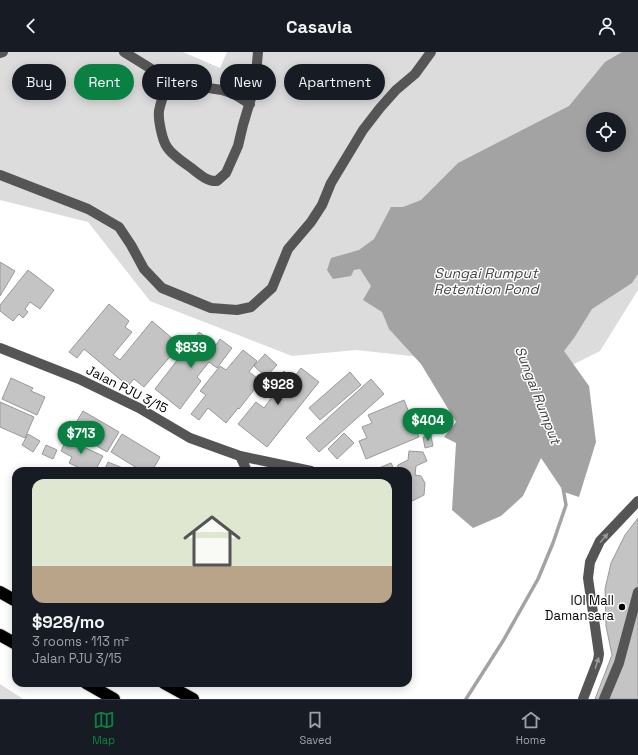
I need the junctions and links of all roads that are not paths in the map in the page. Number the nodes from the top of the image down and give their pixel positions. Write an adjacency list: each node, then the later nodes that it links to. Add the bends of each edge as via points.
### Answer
1 (0, 52): 2 (street)
2 (3, 52)
3 (124, 52): 6 (street)
4 (258, 52): 9 (street, via 255,85)
5 (431, 52): 10 (street, via 415,74 396,90 363,130 331,183 322,205 288,249 272,288 251,306 237,310 211,308 162,288 144,269 119,227 88,209)
6 (144, 64)
7 (212, 89): 9 (street, via 234,94)
8 (162, 100): 9 (street, via 160,122 167,147 186,164 212,181 219,180 230,166)
9 (250, 104)
10 (0, 175)
11 (0, 348): 12 (street, Jalan PJU 3/15, via 80,379 139,408 190,438)
12 (240, 456): 13 (street); 14 (street, Jalan PJU 3/15)
13 (245, 467)
14 (291, 467)
15 (638, 502): 25 (street, one-way to 15, via 599,654 588,578 590,562 600,542)
16 (0, 592): 18 (highway)
17 (638, 592): 26 (street, via 619,662)
18 (12, 599)
19 (0, 635): 20 (highway)
20 (12, 642)
21 (93, 687): 23 (highway)
22 (171, 687): 24 (highway)
23 (114, 699)
24 (193, 699)
25 (583, 699)
26 (604, 699)

